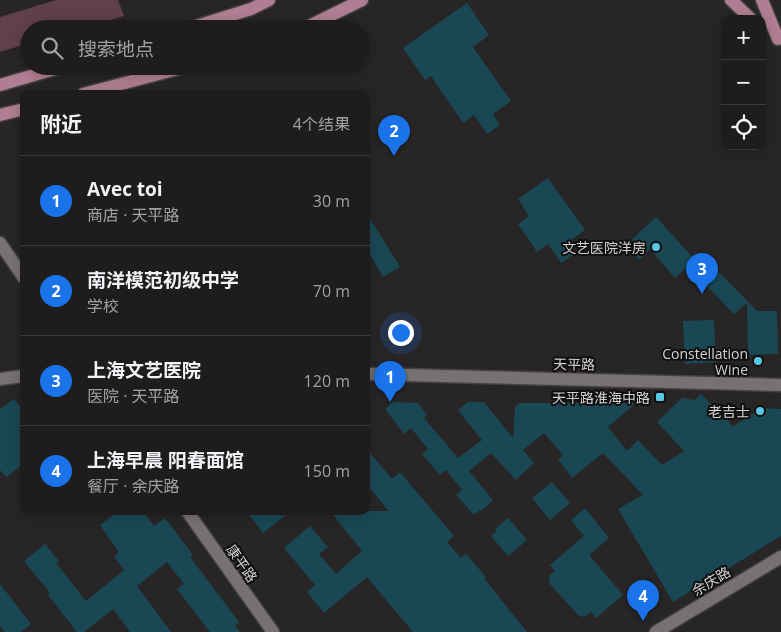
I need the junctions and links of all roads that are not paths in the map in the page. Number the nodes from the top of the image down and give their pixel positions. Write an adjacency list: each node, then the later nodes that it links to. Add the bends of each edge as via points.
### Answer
1 (269, 0): 6 (main road)
2 (362, 0): 7 (main road)
3 (730, 0): 5 (main road)
4 (762, 0): 9 (main road)
5 (747, 15)
6 (216, 20)
7 (321, 20)
8 (766, 30): 9 (main road)
9 (779, 40)
10 (34, 75): 12 (main road)
11 (155, 75): 13 (main road)
12 (0, 85)
13 (98, 90)
14 (20, 110): 15 (main road)
15 (0, 116)
16 (0, 243): 17 (street)
17 (20, 272)
18 (370, 374): 21 (street, 天平路)
19 (20, 376): 20 (street)
20 (0, 379)
21 (781, 385)
22 (190, 515): 24 (street, 康平路)
23 (781, 557): 25 (street, 余庆路)
24 (273, 632)
25 (656, 632)

